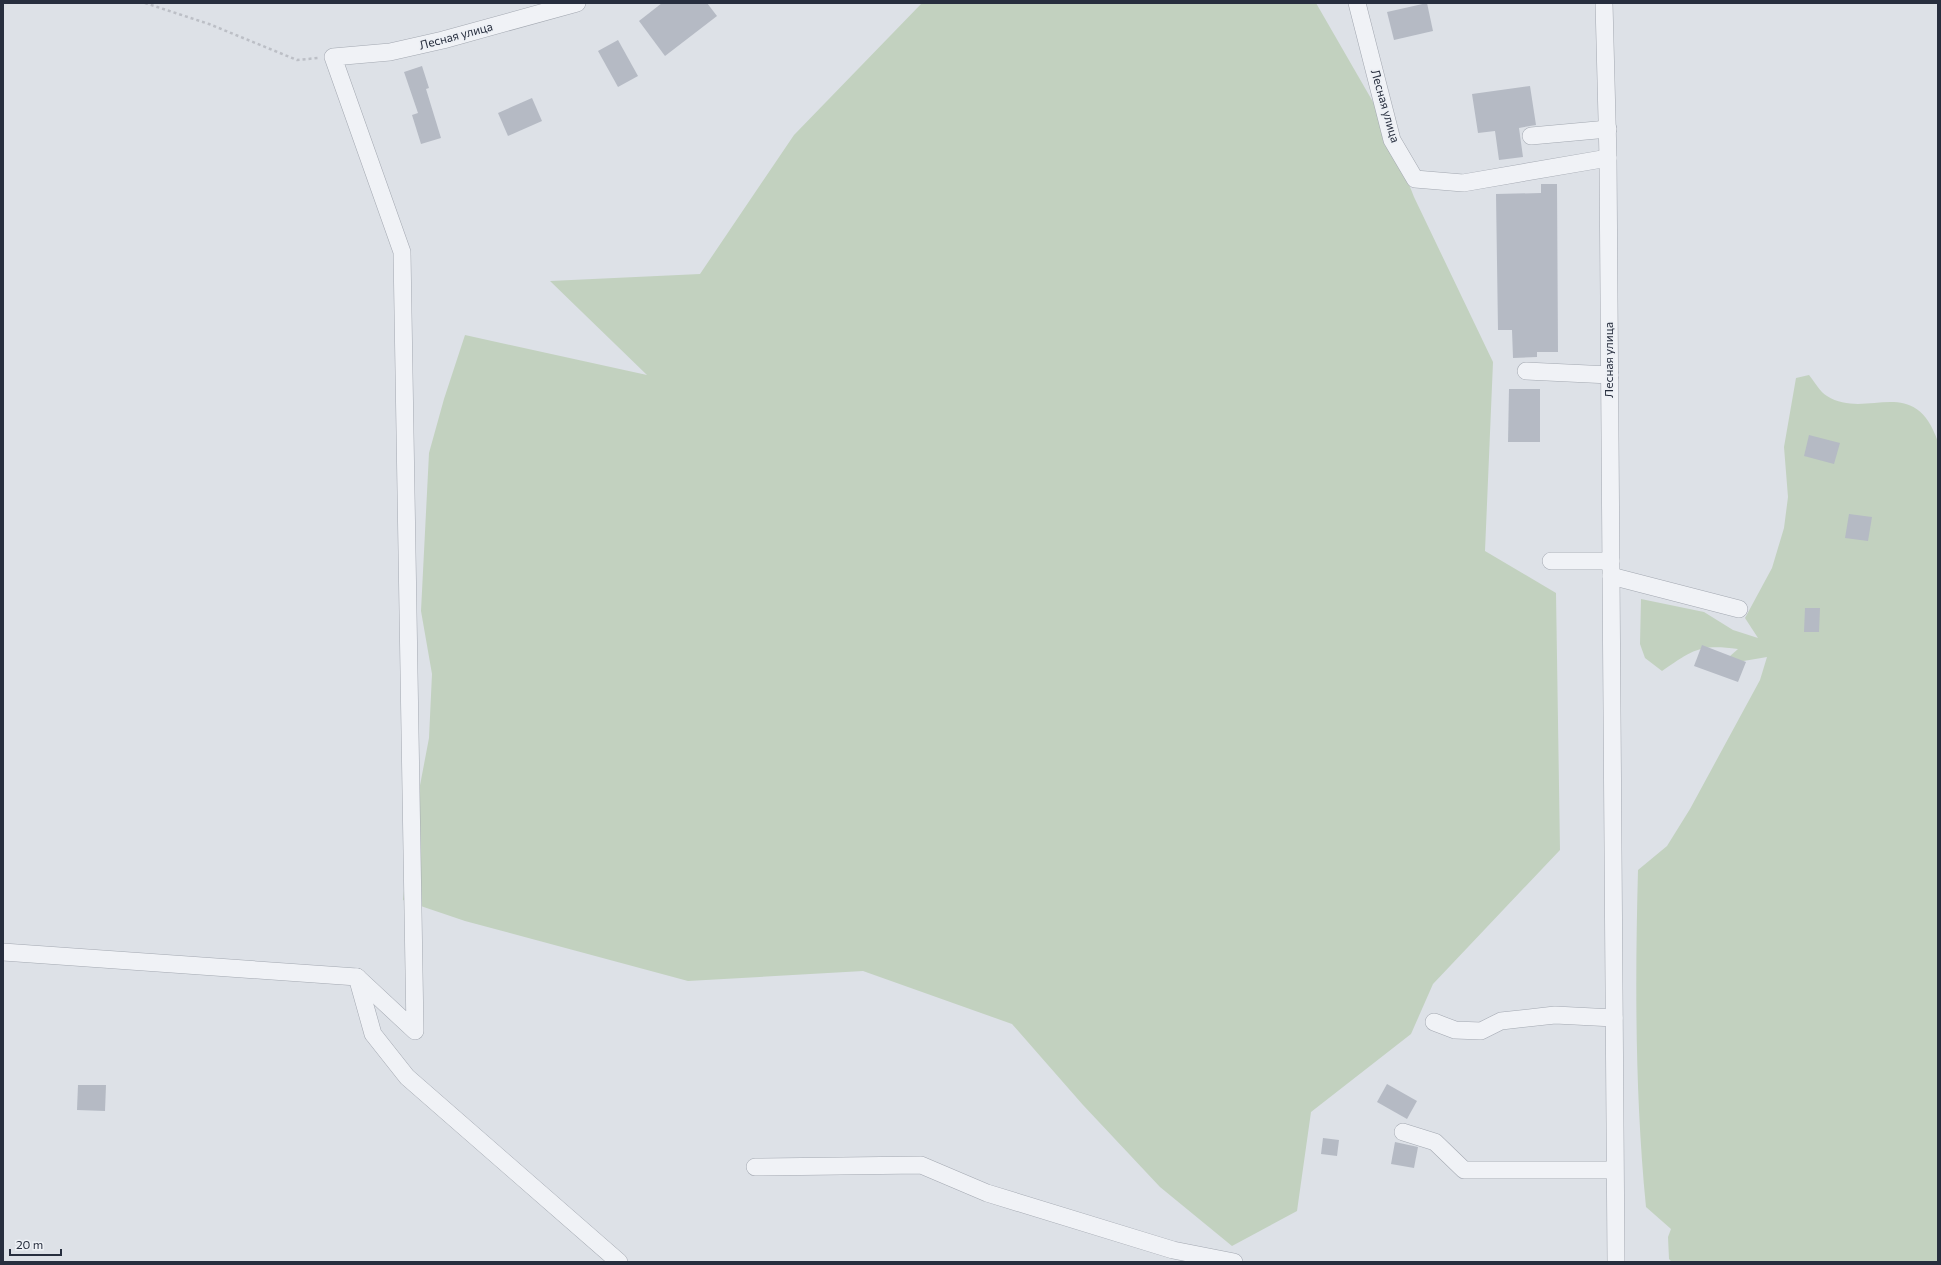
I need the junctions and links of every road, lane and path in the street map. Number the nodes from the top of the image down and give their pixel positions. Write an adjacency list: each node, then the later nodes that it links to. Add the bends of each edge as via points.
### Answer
1 (145, 3): 5 (path, via 209,24 297,60)
2 (577, 3): 5 (street, Лесная улица, via 444,40 390,52)
3 (1357, 3): 8 (street, Лесная улица, via 1392,140 1414,179 1463,183)
4 (1604, 3): 6 (street, Лесная улица)
5 (333, 57): 15 (street, via 402,252 415,1031)
6 (1608, 129): 7 (street); 8 (street, Лесная улица)
7 (1531, 136)
8 (1608, 158): 10 (street, Лесная улица)
9 (1526, 371): 10 (street)
10 (1610, 375): 12 (street, Лесная улица)
11 (1551, 561): 12 (street)
12 (1611, 569): 13 (street); 16 (street, Лесная улица)
13 (1739, 609)
14 (3, 952): 15 (street)
15 (357, 977): 21 (street, via 373,1034 407,1077)
16 (1614, 1018): 17 (street, via 1555,1014 1501,1021 1481,1031 1456,1030); 20 (street, Лесная улица)
17 (1434, 1022)
18 (1403, 1132): 20 (street, via 1435,1142 1464,1170)
19 (755, 1166): 22 (street, via 922,1165 987,1193 1173,1250)
20 (1614, 1170): 23 (street, Лесная улица)
21 (619, 1262)
22 (1234, 1262)
23 (1616, 1262)

